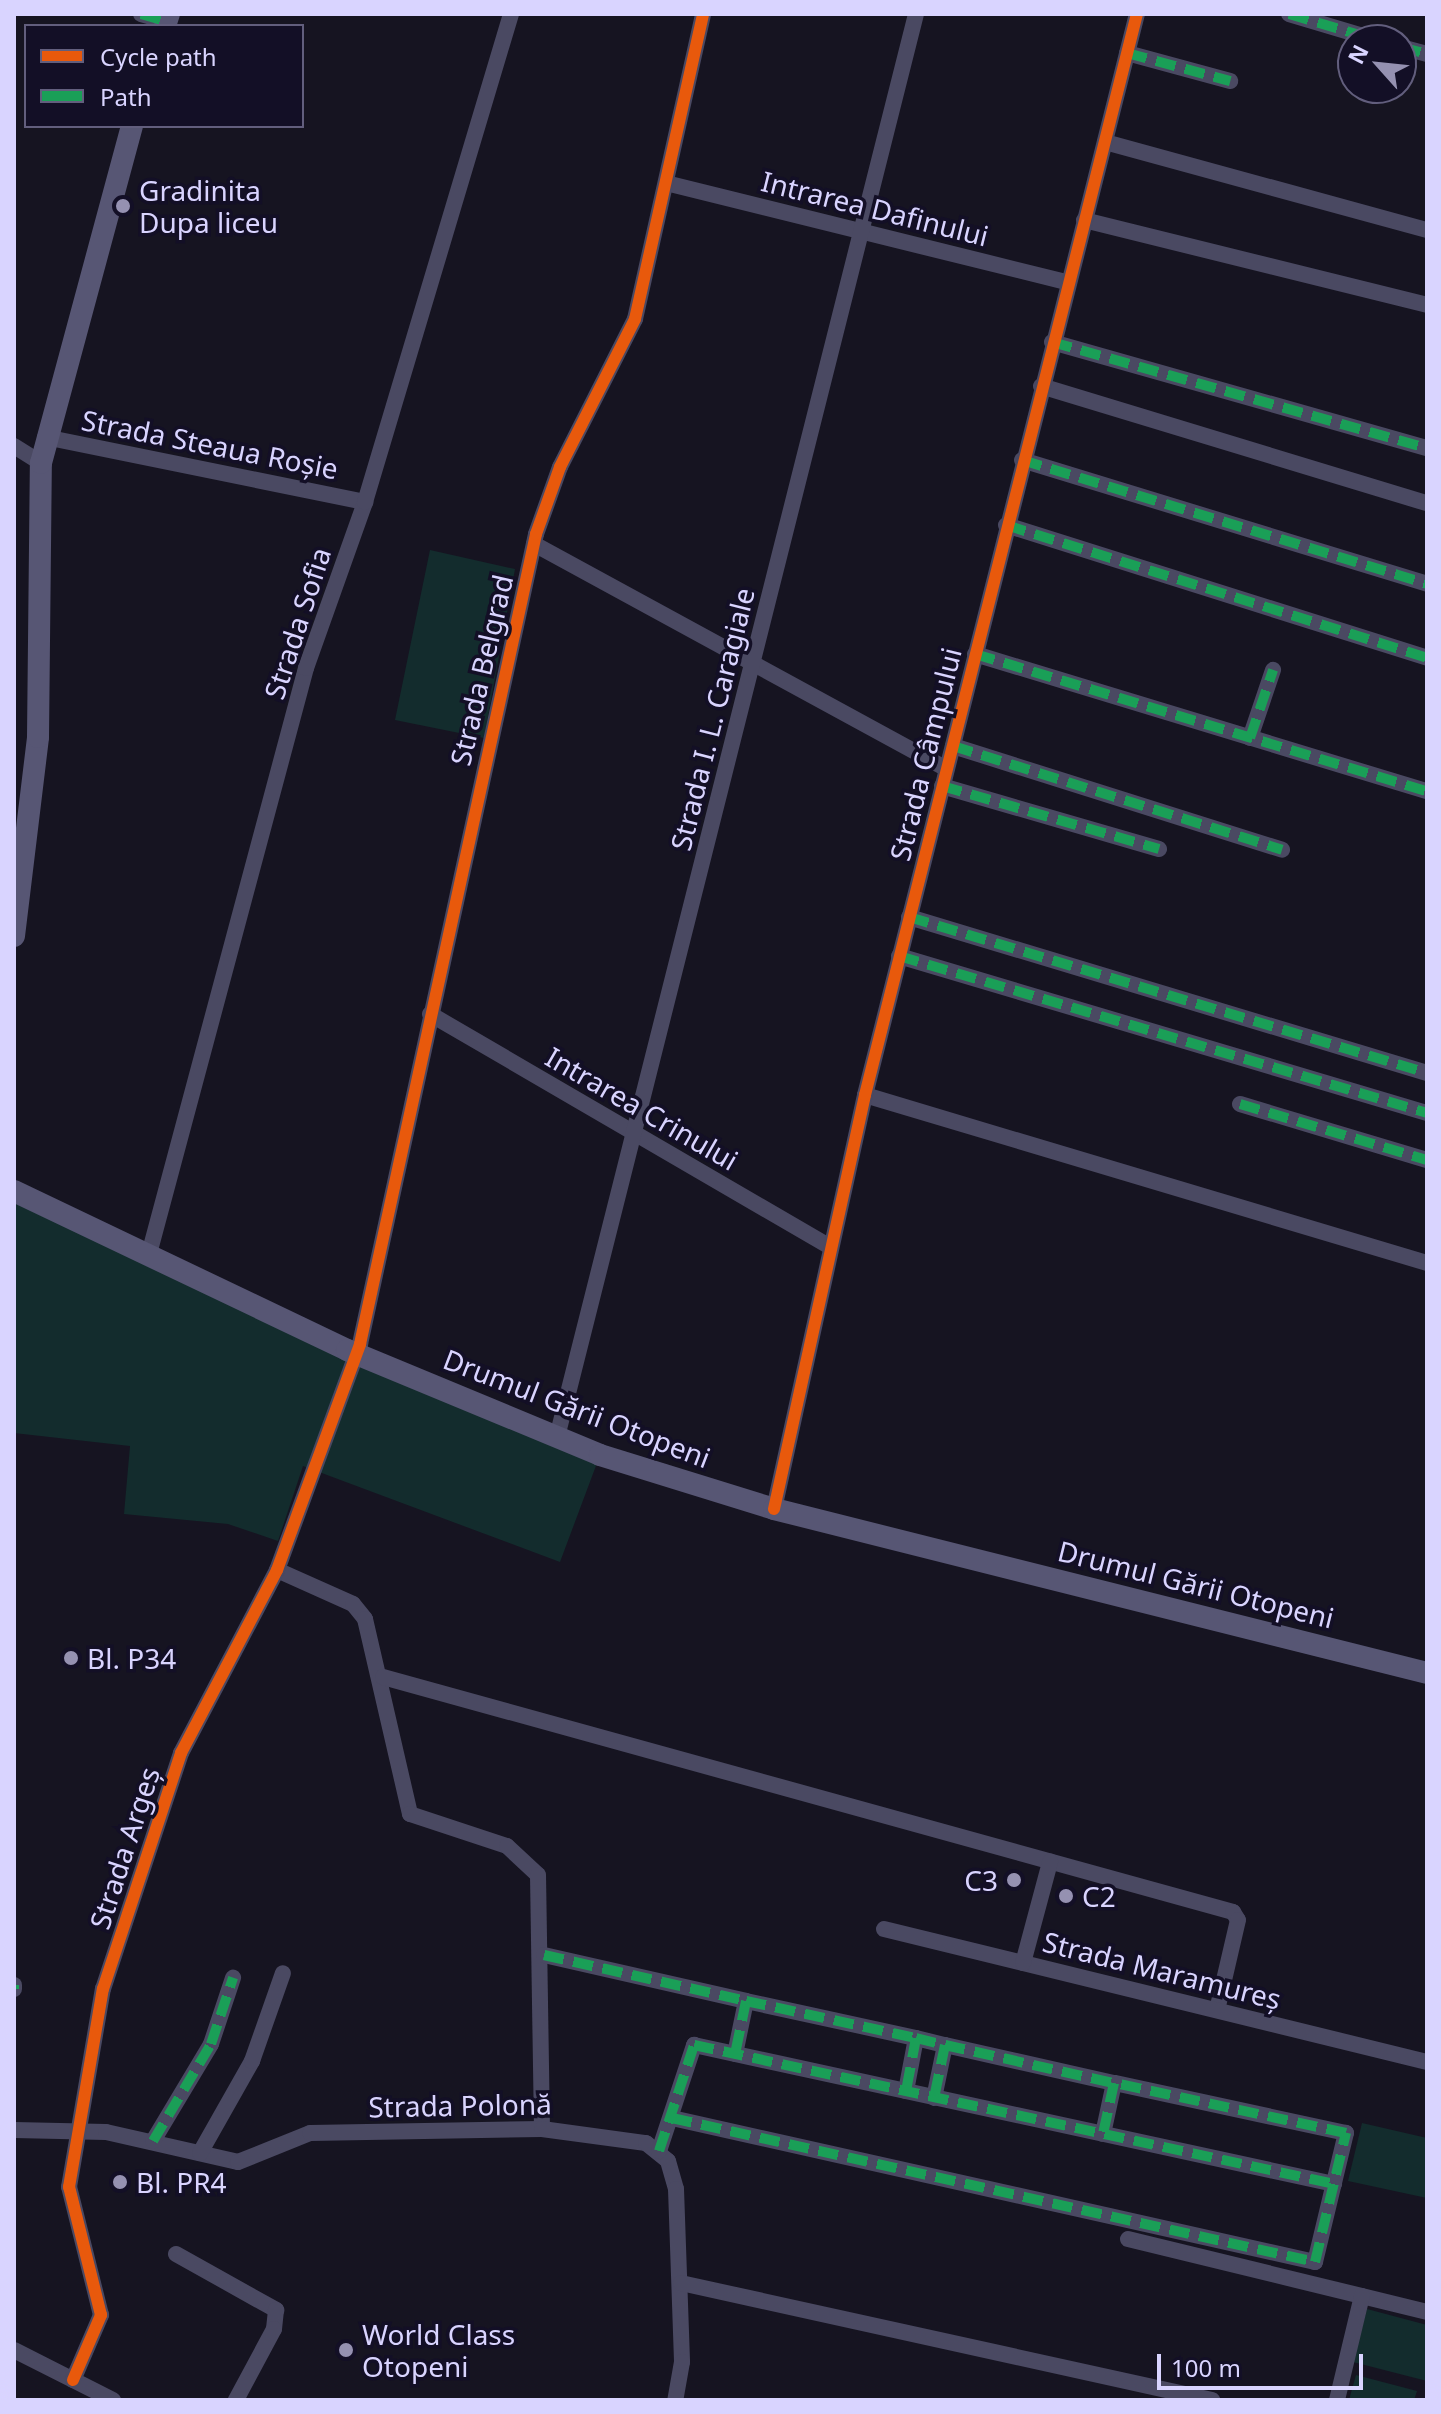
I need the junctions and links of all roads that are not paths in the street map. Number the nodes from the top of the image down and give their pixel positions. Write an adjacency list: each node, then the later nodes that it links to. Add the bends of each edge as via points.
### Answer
1 (141, 14): 7 (street)
2 (511, 14): 26 (street, Strada Sofia)
3 (703, 14): 13 (street, Strada Belgrad)
4 (916, 14): 16 (street, Strada I. L. Caragiale)
5 (1137, 14): 9 (street, Strada Câmpului)
6 (1289, 14): 8 (street)
7 (166, 20)
8 (1337, 28)
9 (1127, 53): 10 (street); 12 (street, Strada Câmpului)
10 (1230, 81)
11 (131, 128): 21 (main road)
12 (1105, 142): 14 (street, Strada Câmpului); 15 (street)
13 (670, 184): 16 (street, Intrarea Dafinului); 29 (street, Strada Belgrad, via 635,319 560,467)
14 (1084, 220): 17 (street, Strada Câmpului); 18 (street)
15 (1427, 230)
16 (862, 232): 17 (street, Intrarea Dafinului); 33 (street, Strada I. L. Caragiale)
17 (1067, 282): 19 (street, Strada Câmpului)
18 (1427, 305)
19 (1052, 342): 20 (street, Strada Câmpului); 23 (street)
20 (1041, 386): 24 (street, Strada Câmpului); 27 (street)
21 (45, 437): 25 (main road); 26 (street, Strada Steaua Roșie)
22 (14, 446): 25 (street)
23 (1427, 448)
24 (1022, 460): 28 (street, Strada Câmpului); 30 (street)
25 (41, 463): 42 (main road, via 38,737)
26 (365, 502): 55 (street, Strada Sofia, via 306,668)
27 (1427, 503)
28 (1006, 525): 31 (street, Strada Câmpului); 32 (street)
29 (534, 544): 33 (street); 44 (street, Strada Belgrad)
30 (1427, 584)
31 (975, 654): 35 (street); 36 (street, Strada Câmpului)
32 (1427, 658)
33 (754, 662): 37 (street); 50 (street, Strada I. L. Caragiale)
34 (1273, 670): 35 (street)
35 (1250, 738): 38 (street)
36 (953, 746): 37 (street, Strada Câmpului); 40 (street)
37 (944, 778): 39 (street); 41 (street, Strada Câmpului)
38 (1427, 791)
39 (1159, 849)
40 (1282, 850)
41 (909, 917): 43 (street, Strada Câmpului); 45 (street)
42 (14, 936)
43 (899, 956): 46 (street, Strada Câmpului); 48 (street)
44 (430, 1014): 50 (street, Intrarea Crinului); 57 (street, Strada Belgrad)
45 (1427, 1073)
46 (865, 1095): 54 (street, Strada Câmpului); 56 (street)
47 (1240, 1104): 51 (street)
48 (1427, 1113)
49 (1300, 1129): 52 (street)
50 (634, 1133): 54 (street, Intrarea Crinului); 58 (street, Strada I. L. Caragiale)
51 (1427, 1160)
52 (1427, 1169)
53 (14, 1191): 55 (main road, Drumul Gării Otopeni)
54 (828, 1246): 59 (street, Strada Câmpului)
55 (149, 1254): 57 (main road, Drumul Gării Otopeni)
56 (1427, 1263)
57 (356, 1354): 58 (main road, Drumul Gării Otopeni); 60 (street, Strada Argeș)
58 (557, 1437): 59 (main road, Drumul Gării Otopeni)
59 (774, 1509): 61 (main road, Drumul Gării Otopeni)
60 (277, 1570): 62 (street, via 353,1604 374,1638); 81 (street, Strada Argeș, via 164,1795 103,1989)
61 (1427, 1673)
62 (383, 1677): 63 (street); 65 (street, via 404,1805 420,1821 507,1846 531,1863 541,1888)
63 (1050, 1862): 66 (street); 70 (street, via 1237,1915)
64 (884, 1929): 66 (street, Strada Maramureș)
65 (544, 1955): 69 (street); 79 (street)
66 (1023, 1963): 70 (street, Strada Maramureș)
67 (283, 1973): 85 (street, via 252,2061)
68 (233, 1978): 83 (street, via 211,2044)
69 (746, 2001): 71 (street); 73 (street)
70 (1217, 2010): 74 (street, Strada Maramureș)
71 (916, 2038): 72 (street); 76 (street)
72 (945, 2045): 75 (street); 77 (street)
73 (735, 2054): 76 (street); 78 (street, via 690,2046)
74 (1427, 2062)
75 (1114, 2083): 82 (street); 86 (street, via 1346,2133)
76 (906, 2091): 77 (street)
77 (934, 2098): 82 (street)
78 (672, 2118): 84 (street); 86 (street, via 1315,2262)
79 (542, 2129): 84 (street, Strada Polonă, via 606,2133); 85 (street, Strada Polonă, via 310,2133 249,2161)
80 (14, 2130): 81 (street, Strada Polonă)
81 (76, 2131): 83 (street, Strada Polonă); 93 (street, Strada Argeș, via 69,2187 101,2315)
82 (1103, 2134): 86 (street)
83 (153, 2141): 85 (street, Strada Polonă)
84 (659, 2151): 89 (street, via 676,2189)
85 (200, 2153)
86 (1334, 2184)
87 (1128, 2239): 90 (street)
88 (176, 2254): 95 (street, via 276,2310 274,2329)
89 (681, 2283): 96 (street); 97 (street)
90 (1362, 2296): 91 (street); 98 (street)
91 (1427, 2312)
92 (14, 2350): 93 (street)
93 (73, 2380): 94 (street)
94 (113, 2400)
95 (236, 2400)
96 (675, 2400)
97 (1212, 2400)
98 (1337, 2400)

